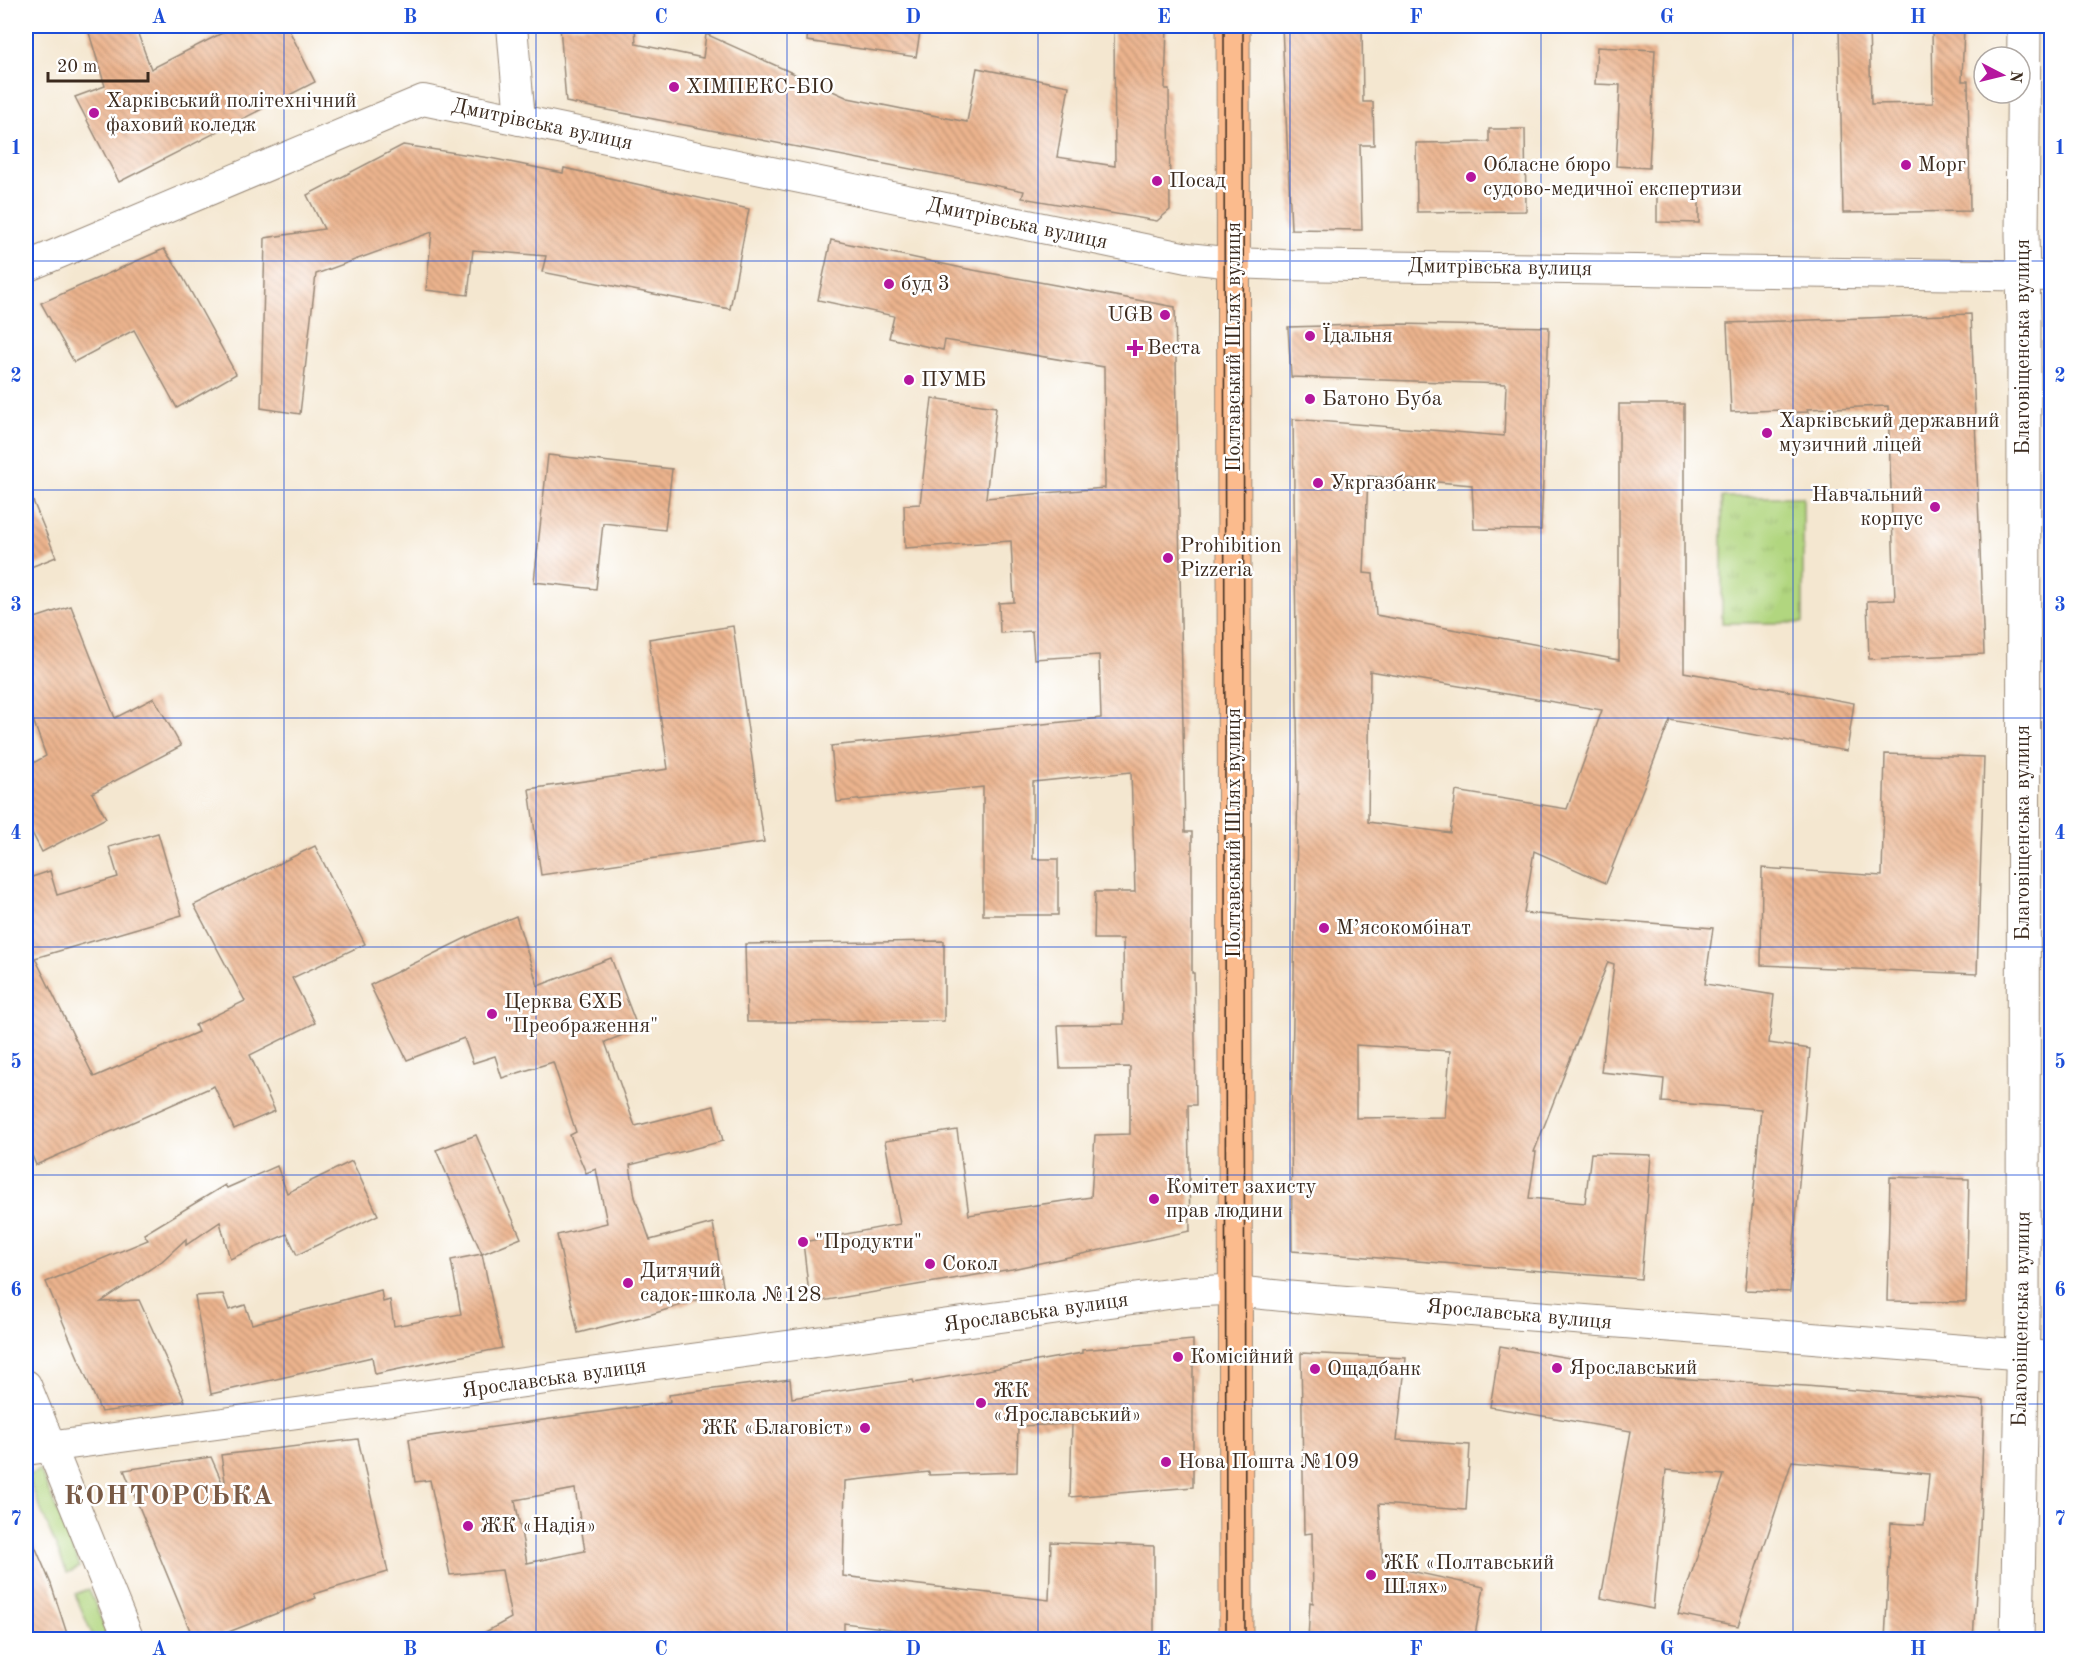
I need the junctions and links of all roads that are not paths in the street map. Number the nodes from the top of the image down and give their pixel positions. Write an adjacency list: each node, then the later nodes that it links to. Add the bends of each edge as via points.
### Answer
1 (512, 26): 4 (street)
2 (1233, 26): 5 (main road, Полтавський Шлях вулиця)
3 (2024, 26): 7 (street, Благовіщенська вулиця)
4 (520, 120): 5 (street, Дмитрівська вулиця, via 1187,258); 6 (street, Дмитрівська вулиця, via 423,100)
5 (1234, 263): 7 (street, Дмитрівська вулиця); 8 (main road, Полтавський Шлях вулиця)
6 (26, 267)
7 (2037, 277): 9 (street, Благовіщенська вулиця)
8 (1235, 1291): 9 (street, Ярославська вулиця); 11 (street, Ярославська вулиця, via 1171,1294); 13 (main road, Полтавський Шлях вулиця)
9 (2037, 1356): 14 (street, Благовіщенська вулиця)
10 (26, 1385): 11 (street)
11 (37, 1448): 12 (street)
12 (129, 1640)
13 (1236, 1640)
14 (2017, 1640)

